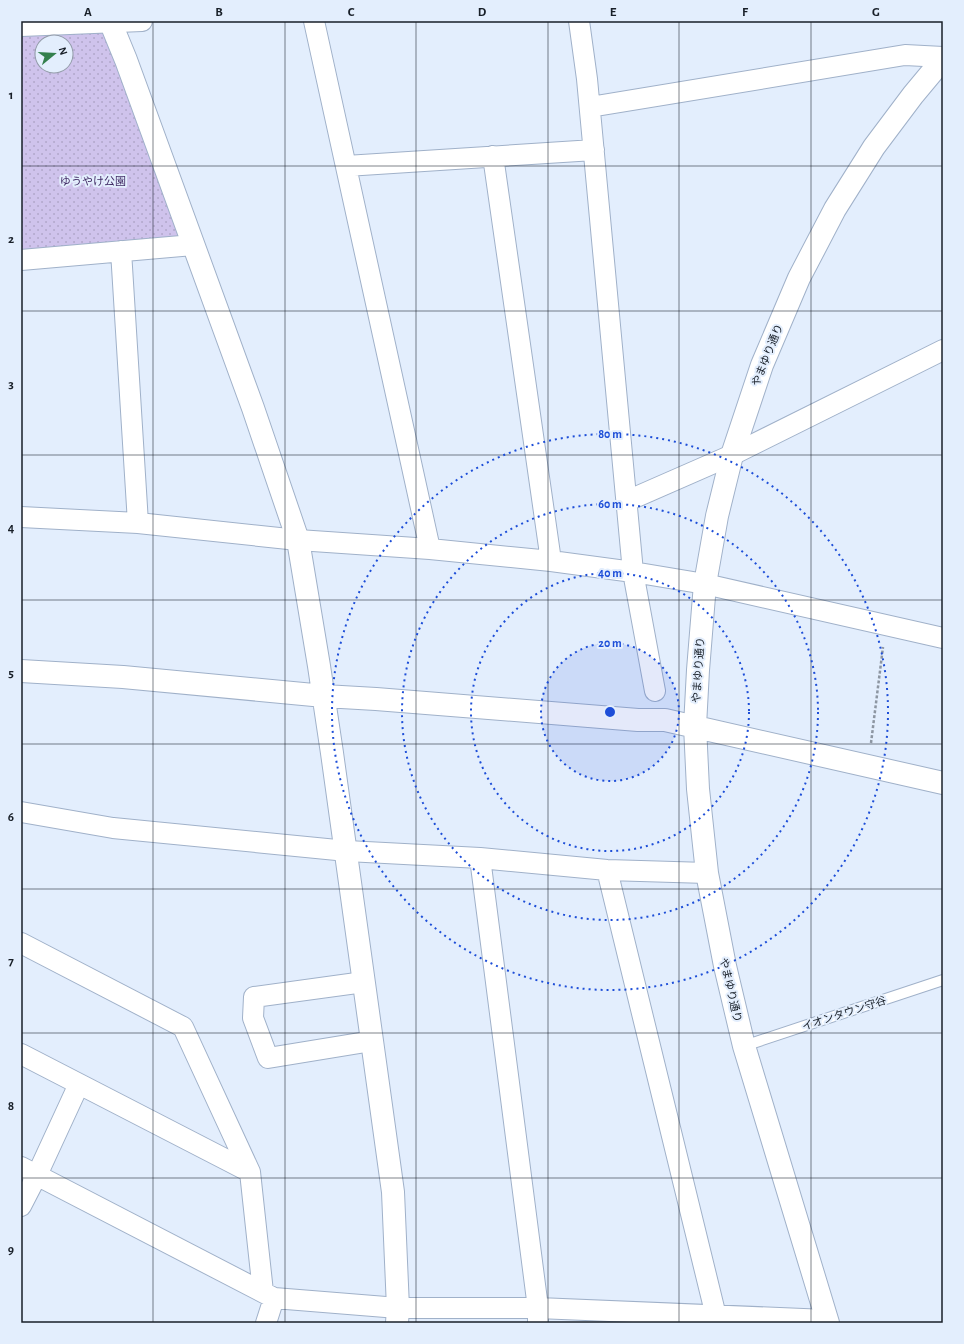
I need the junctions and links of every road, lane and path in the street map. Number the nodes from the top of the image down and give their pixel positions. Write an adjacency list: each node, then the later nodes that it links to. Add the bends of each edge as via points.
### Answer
1 (142, 21): 4 (street)
2 (314, 21): 10 (street)
3 (579, 21): 7 (street)
4 (110, 22): 5 (street); 11 (street)
5 (21, 26)
6 (943, 58): 7 (street, via 905,55); 15 (street, やまゆり通り, via 874,147 835,209 799,278 762,364)
7 (590, 107): 8 (street)
8 (594, 150): 9 (street); 16 (street)
9 (493, 156): 10 (street); 21 (street)
10 (346, 166): 20 (street)
11 (193, 245): 12 (street); 19 (street)
12 (122, 251): 13 (street); 18 (street)
13 (21, 260)
14 (943, 350): 15 (street)
15 (732, 455): 16 (street); 23 (street, やまゆり通り, via 717,516)
16 (627, 501): 22 (street)
17 (21, 517): 18 (street)
18 (138, 523): 19 (street)
19 (298, 540): 20 (street); 28 (street)
20 (430, 549): 21 (street)
21 (551, 561): 22 (street)
22 (633, 572): 23 (street); 27 (street)
23 (705, 584): 24 (street); 29 (street, やまゆり通り)
24 (885, 625): 25 (street); 30 (path)
25 (943, 638)
26 (21, 670): 28 (street)
27 (655, 691)
28 (324, 696): 29 (street, via 665,720); 33 (street)
29 (695, 726): 30 (street); 36 (street, やまゆり通り, via 698,789)
30 (868, 766): 31 (street)
31 (943, 783)
32 (21, 812): 33 (street, via 113,828)
33 (347, 851): 34 (street); 39 (street)
34 (480, 858): 35 (street); 49 (street)
35 (608, 870): 36 (street); 50 (street)
36 (707, 874): 41 (street, やまゆり通り)
37 (21, 943): 45 (street, via 183,1027)
38 (943, 980): 41 (lane, イオンタウン守谷)
39 (364, 982): 40 (street); 40 (street, via 254,997 252,1018 268,1058)
40 (372, 1041): 48 (street, via 392,1192)
41 (744, 1046): 51 (street, やまゆり通り)
42 (21, 1054): 43 (street)
43 (79, 1084): 44 (street); 45 (street)
44 (29, 1171): 46 (street); 47 (street)
45 (250, 1172): 47 (street)
46 (21, 1206)
47 (268, 1295): 48 (street); 52 (street)
48 (397, 1316): 49 (street)
49 (538, 1316): 50 (street)
50 (716, 1316): 51 (street)
51 (827, 1322)
52 (266, 1323)

